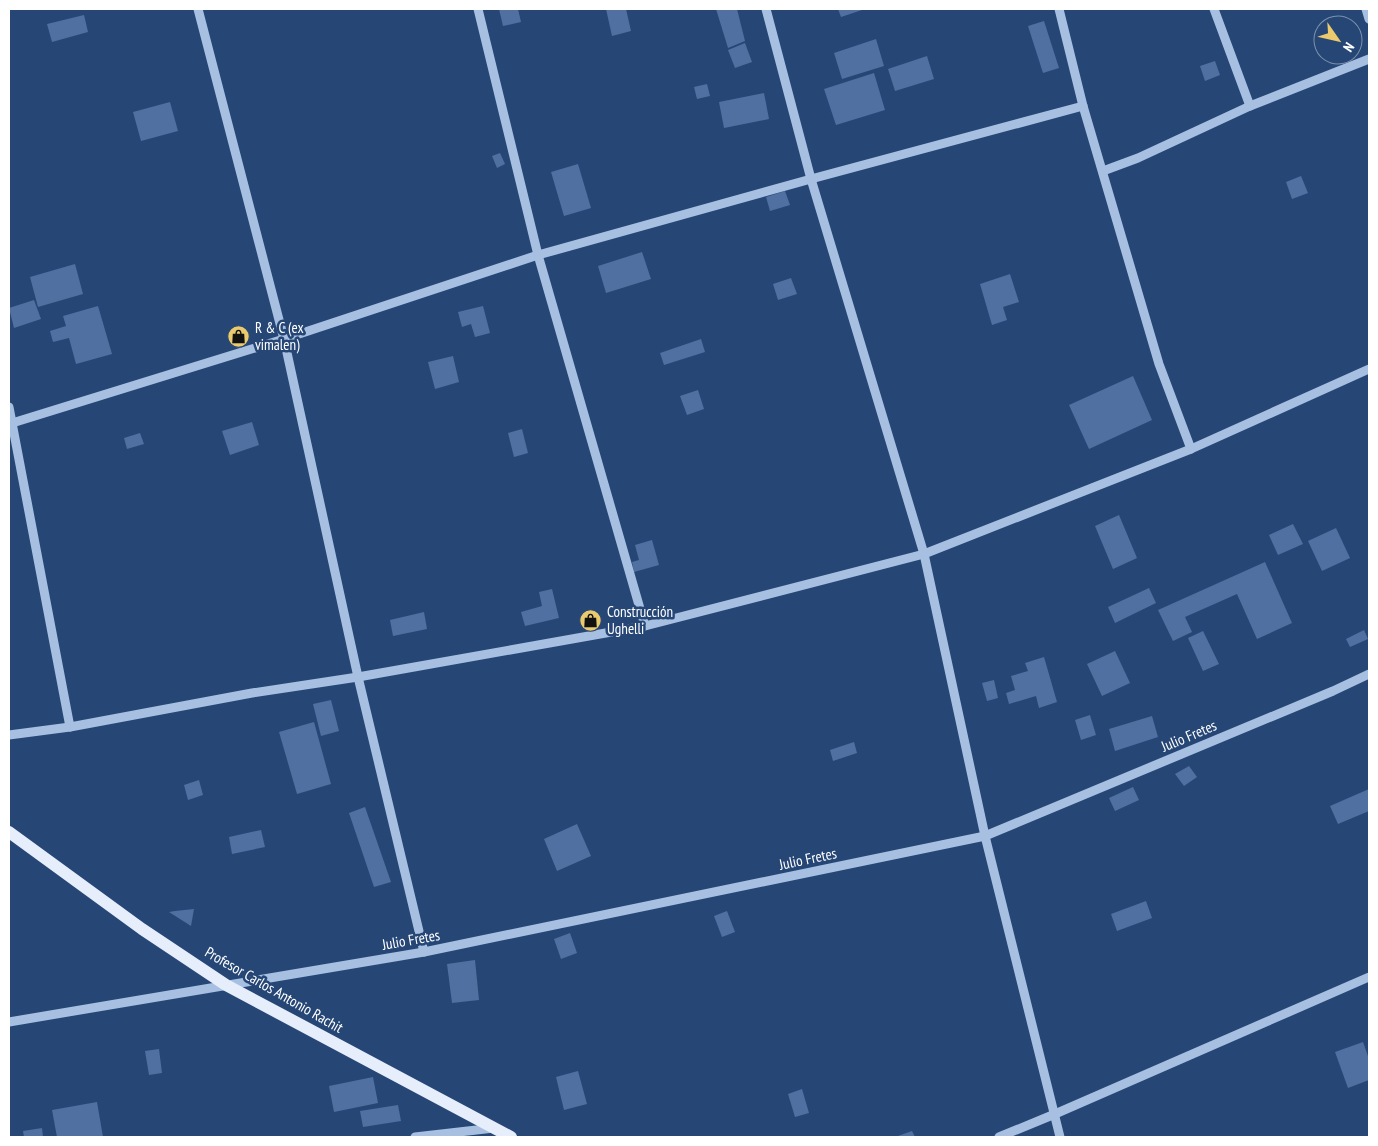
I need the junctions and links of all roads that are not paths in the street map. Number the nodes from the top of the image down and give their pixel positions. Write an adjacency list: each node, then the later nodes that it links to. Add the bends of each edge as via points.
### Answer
1 (198, 9): 14 (street)
2 (478, 9): 13 (street)
3 (766, 9): 12 (street)
4 (1059, 9): 9 (street)
5 (1214, 9): 10 (street)
6 (1366, 9): 7 (street)
7 (1369, 20)
8 (1369, 59): 10 (street)
9 (1083, 106): 11 (street); 12 (street)
10 (1250, 106): 11 (street, via 1138,158)
11 (1103, 170): 18 (street, via 1159,364)
12 (811, 179): 13 (street); 19 (street)
13 (538, 255): 14 (street); 20 (street)
14 (284, 339): 17 (street); 22 (street)
15 (1369, 369): 18 (street)
16 (9, 407): 17 (street)
17 (11, 423): 23 (street)
18 (1191, 449): 19 (street)
19 (924, 554): 20 (street); 26 (street)
20 (644, 626): 22 (street)
21 (1369, 674): 26 (street, Julio Fretes)
22 (358, 677): 23 (street); 27 (street)
23 (70, 727): 24 (street)
24 (9, 735)
25 (9, 832): 29 (main road, Profesor Carlos Antonio Rachit)
26 (985, 836): 27 (street, Julio Fretes); 31 (street)
27 (424, 952): 29 (street, Julio Fretes)
28 (1369, 977): 31 (street)
29 (226, 985): 30 (street, Julio Fretes); 32 (main road, Profesor Carlos Antonio Rachit)
30 (9, 1022)
31 (1055, 1114): 35 (street); 36 (street)
32 (494, 1128): 33 (street); 34 (main road, Profesor Carlos Antonio Rachit)
33 (415, 1137)
34 (511, 1137)
35 (999, 1137)
36 (1060, 1137)

